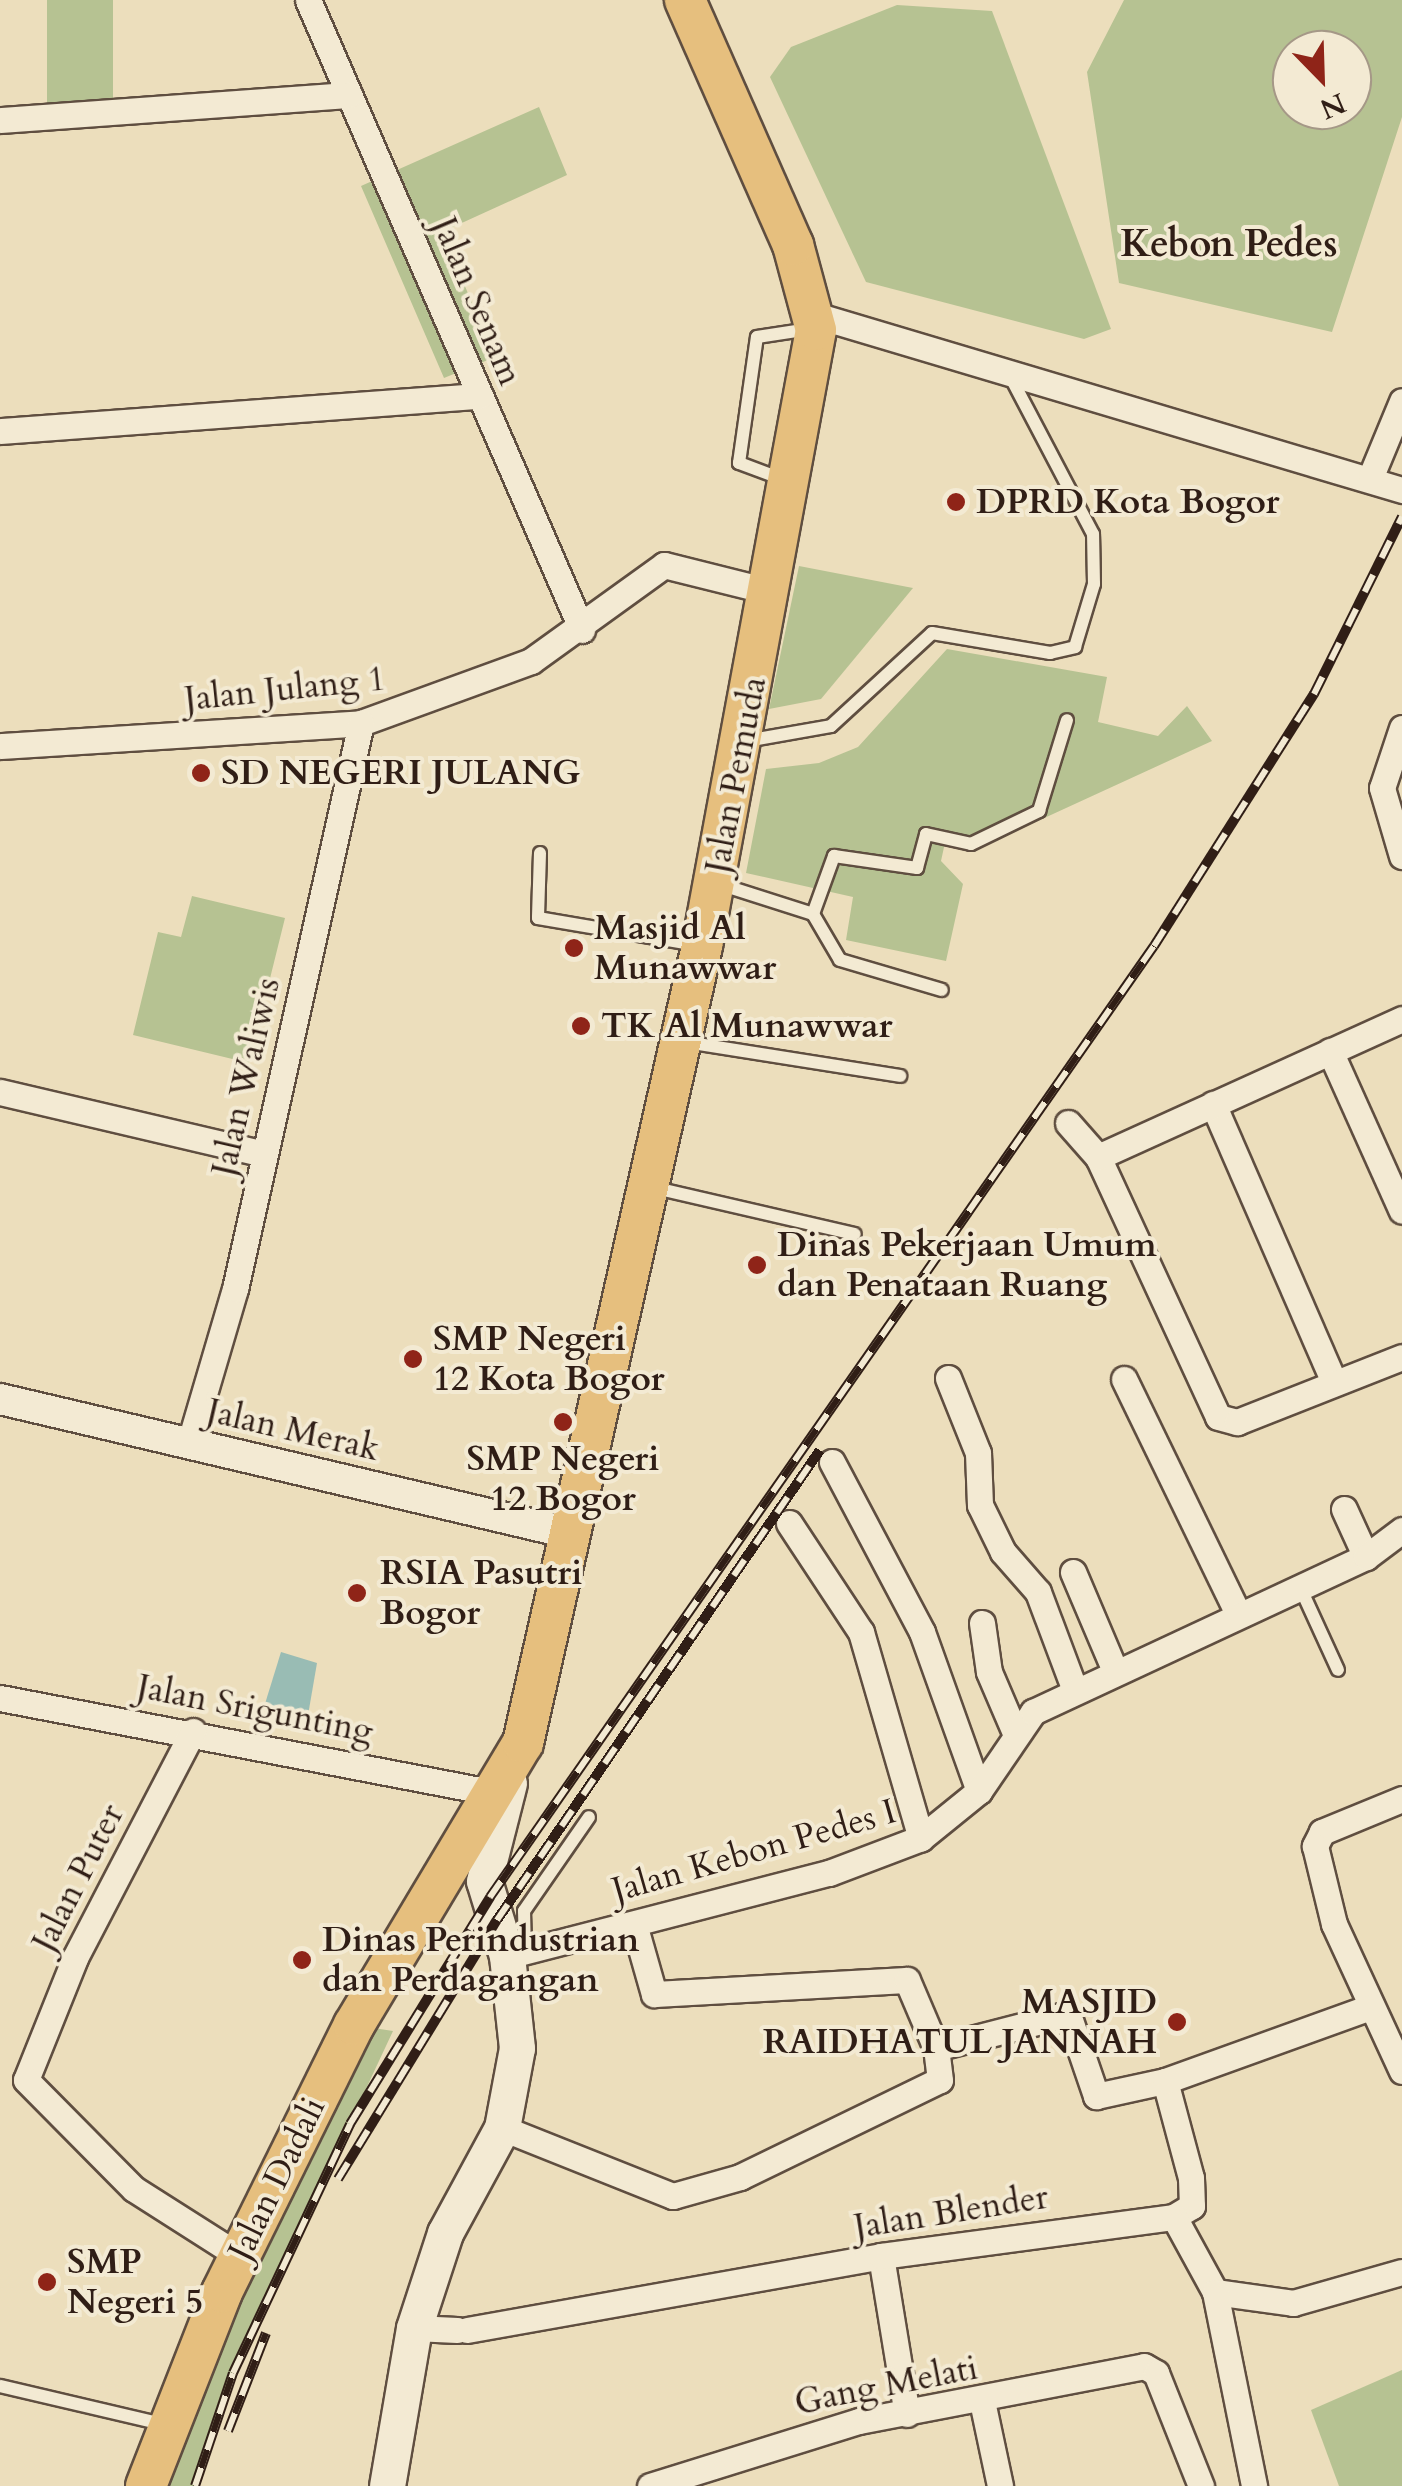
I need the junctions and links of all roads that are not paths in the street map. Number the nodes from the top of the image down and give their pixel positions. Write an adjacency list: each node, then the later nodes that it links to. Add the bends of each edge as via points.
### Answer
1 (308, 0): 3 (street, Jalan Senam)
2 (685, 0): 5 (main road)
3 (350, 95): 4 (street); 7 (street, Jalan Senam)
4 (0, 120)
5 (816, 322): 6 (street); 11 (main road, Jalan Pemuda); 11 (lane, via 758,337 740,465)
6 (1001, 365): 10 (street); 18 (lane, via 1089,522 1096,556 1082,636 1062,653 932,633 831,726)
7 (480, 396): 9 (street); 14 (street, Jalan Senam)
8 (1402, 402): 10 (street)
9 (0, 431)
10 (1372, 476): 12 (street)
11 (792, 480): 13 (main road, Jalan Pemuda)
12 (1402, 490)
13 (772, 592): 14 (street, Jalan Julang 1, via 664,565); 18 (main road, Jalan Pemuda)
14 (582, 630): 16 (street, Jalan Julang 1, via 514,668)
15 (1067, 720): 23 (lane, via 1040,812 972,844 926,834 917,868 834,856)
16 (361, 723): 19 (street, Jalan Julang 1); 33 (street, Jalan Waliwis)
17 (1402, 728): 21 (street, via 1382,788)
18 (744, 741): 22 (main road, Jalan Pemuda)
19 (0, 746)
20 (540, 852): 24 (lane, via 538,918)
21 (1402, 856)
22 (715, 883): 23 (lane); 24 (main road, Jalan Pemuda)
23 (813, 914): 25 (lane, via 840,960)
24 (702, 946): 27 (main road, Jalan Pemuda)
25 (942, 990)
26 (1402, 1019): 28 (street)
27 (681, 1042): 29 (lane); 35 (main road, Jalan Pemuda)
28 (1330, 1051): 31 (street); 36 (street)
29 (900, 1076)
30 (0, 1092): 33 (street)
31 (1212, 1104): 34 (street); 41 (street)
32 (1068, 1123): 34 (street)
33 (264, 1154): 43 (street, Jalan Waliwis)
34 (1098, 1157): 41 (street, via 1218,1417 1237,1422)
35 (648, 1186): 37 (lane); 48 (main road, Jalan Pemuda)
36 (1402, 1212)
37 (854, 1234)
38 (1402, 1357): 41 (street)
39 (948, 1378): 56 (street, via 978,1453 980,1505 1002,1552 1038,1592)
40 (1124, 1379): 52 (street)
41 (1334, 1382)
42 (0, 1400): 43 (street, Jalan Merak)
43 (189, 1444): 48 (street, Jalan Merak)
44 (832, 1462): 61 (street, via 922,1632)
45 (1344, 1509): 49 (street)
46 (789, 1523): 65 (street, via 861,1632)
47 (1402, 1530): 49 (street, Jalan Kebon Pedes I)
48 (570, 1533): 60 (main road, Jalan Pemuda)
49 (1366, 1556): 51 (street, Jalan Kebon Pedes I)
50 (1073, 1572): 55 (street)
51 (1300, 1587): 52 (street, Jalan Kebon Pedes I); 54 (lane)
52 (1238, 1614): 55 (street, Jalan Kebon Pedes I)
53 (982, 1623): 59 (street, via 989,1672)
54 (1338, 1670)
55 (1115, 1671): 56 (street, Jalan Kebon Pedes I)
56 (1074, 1688): 59 (street, Jalan Kebon Pedes I)
57 (0, 1698): 58 (street, Jalan Srigunting)
58 (193, 1731): 62 (street, Jalan Srigunting); 76 (street, Jalan Puter, via 75,1958 26,2080 121,2178)
59 (1016, 1735): 61 (street, Jalan Kebon Pedes I)
60 (522, 1743): 62 (main road, Jalan Pemuda); 66 (main road)
61 (978, 1790): 65 (street, Jalan Kebon Pedes I)
62 (496, 1793): 67 (main road, Jalan Dadali)
63 (1402, 1798): 70 (street, via 1322,1832 1315,1846 1334,1924)
64 (589, 1817): 69 (lane, via 524,1911)
65 (921, 1838): 68 (street, Jalan Kebon Pedes I)
66 (484, 1882): 67 (main road, via 452,1874); 69 (main road)
67 (435, 1885): 76 (main road, Jalan Dadali)
68 (634, 1924): 69 (street, Jalan Kebon Pedes I); 71 (street, via 654,1994 907,1980)
69 (516, 1953): 74 (main road, via 517,2048)
70 (1371, 2007): 72 (street); 73 (street)
71 (936, 2048): 73 (street, via 1068,2014 1096,2096); 74 (street, via 940,2080 740,2178 674,2196)
72 (1402, 2071)
73 (1165, 2081): 75 (street, via 1191,2178 1192,2206)
74 (502, 2128): 80 (main road, via 445,2233)
75 (1174, 2217): 77 (street, Jalan Blender); 79 (street)
76 (230, 2250): 84 (main road, Jalan Dadali)
77 (881, 2256): 80 (street, Jalan Blender, via 462,2330); 83 (street)
78 (1402, 2272): 79 (street, via 1293,2303)
79 (1215, 2292): 90 (street)
80 (414, 2328): 86 (main road)
81 (0, 2386): 84 (lane)
82 (982, 2402): 83 (street, Gang Melati); 88 (street); 89 (street, Gang Melati, via 1144,2366 1156,2373)
83 (907, 2414): 87 (street, Gang Melati, via 768,2445)
84 (168, 2426): 85 (main road, Jalan Dadali)
85 (146, 2486)
86 (387, 2486)
87 (650, 2486)
88 (1000, 2486)
89 (1201, 2486)
90 (1254, 2486)

